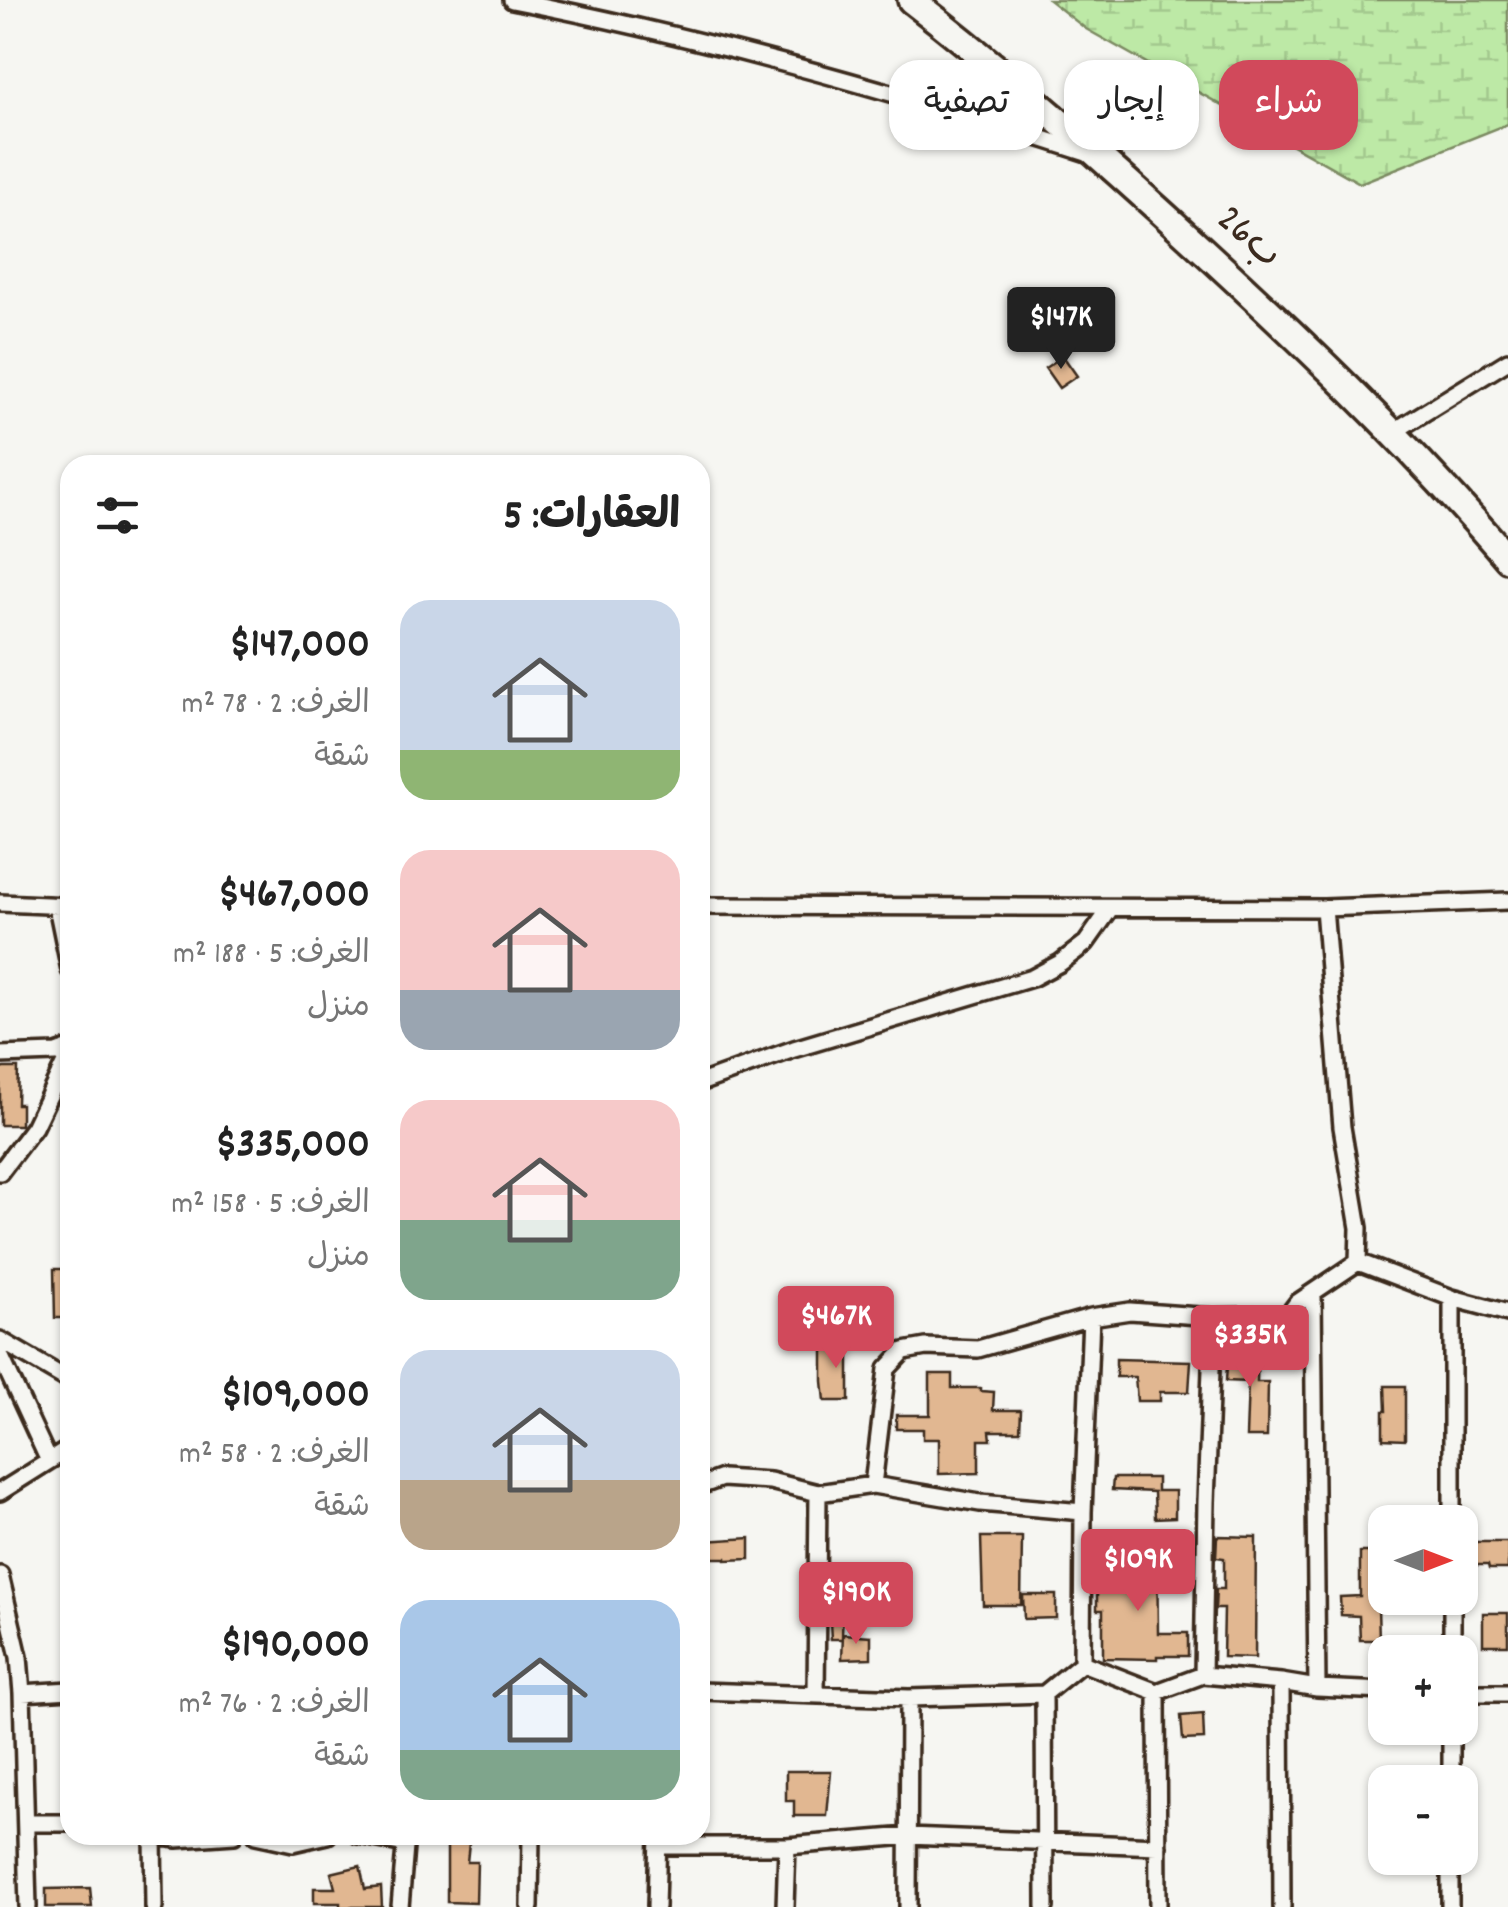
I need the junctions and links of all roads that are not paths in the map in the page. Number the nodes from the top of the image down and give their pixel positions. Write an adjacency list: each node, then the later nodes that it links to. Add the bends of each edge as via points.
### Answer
1 (512, 0): 3 (street, via 812,69)
2 (911, 0): 3 (highway, 26ب)
3 (1102, 158): 5 (highway, 26ب)
4 (1508, 362): 5 (street)
5 (1394, 432): 6 (highway, 26ب)
6 (1508, 559)
7 (1508, 900): 11 (street)
8 (0, 903): 9 (street)
9 (60, 906)
10 (710, 906): 12 (street)
11 (1324, 908): 12 (street); 18 (street)
12 (1110, 909): 16 (street, via 1086,943 1032,978)
13 (60, 1053): 14 (street)
14 (0, 1055)
15 (60, 1071): 17 (street, via 34,1127)
16 (710, 1079)
17 (0, 1172)
18 (1358, 1262): 19 (street); 20 (street)
19 (1314, 1294): 22 (street, via 1288,1315); 39 (street)
20 (1452, 1298): 21 (street); 33 (street)
21 (1508, 1313)
22 (1213, 1317): 23 (street, via 1130,1311); 37 (street)
23 (1091, 1318): 30 (street, via 978,1349 904,1351 887,1369); 34 (street)
24 (0, 1340): 26 (street)
25 (0, 1355): 28 (street)
26 (60, 1375)
27 (60, 1454): 28 (street)
28 (49, 1461): 31 (street)
29 (710, 1482): 32 (street, via 770,1481)
30 (873, 1486): 32 (street); 34 (street)
31 (0, 1492)
32 (818, 1493): 48 (street)
33 (1452, 1505)
34 (1083, 1512): 36 (street)
35 (0, 1575): 44 (street)
36 (1082, 1663): 43 (street); 47 (street)
37 (1203, 1675): 38 (street); 43 (street)
38 (1281, 1682): 39 (street); 71 (street)
39 (1317, 1688): 40 (street)
40 (1368, 1690)
41 (60, 1691): 44 (street)
42 (710, 1691): 48 (street)
43 (1156, 1692): 60 (street)
44 (22, 1693): 50 (street)
45 (1478, 1693): 46 (street)
46 (1508, 1693)
47 (1044, 1694): 49 (street); 53 (street)
48 (816, 1695): 49 (street)
49 (909, 1698): 52 (street)
50 (27, 1823): 51 (street); 62 (street)
51 (60, 1823)
52 (908, 1836): 53 (street); 59 (street); 68 (street)
53 (1046, 1840): 60 (street); 69 (street)
54 (710, 1842): 59 (street)
55 (151, 1845): 63 (street)
56 (405, 1845): 64 (street)
57 (530, 1845): 65 (street)
58 (658, 1845): 66 (street)
59 (787, 1846): 67 (street)
60 (1158, 1846): 70 (street)
61 (1450, 1875): 72 (street)
62 (28, 1907)
63 (154, 1907)
64 (400, 1907)
65 (530, 1907)
66 (656, 1907)
67 (785, 1907)
68 (908, 1907)
69 (1044, 1907)
70 (1158, 1907)
71 (1282, 1907)
72 (1450, 1907)

